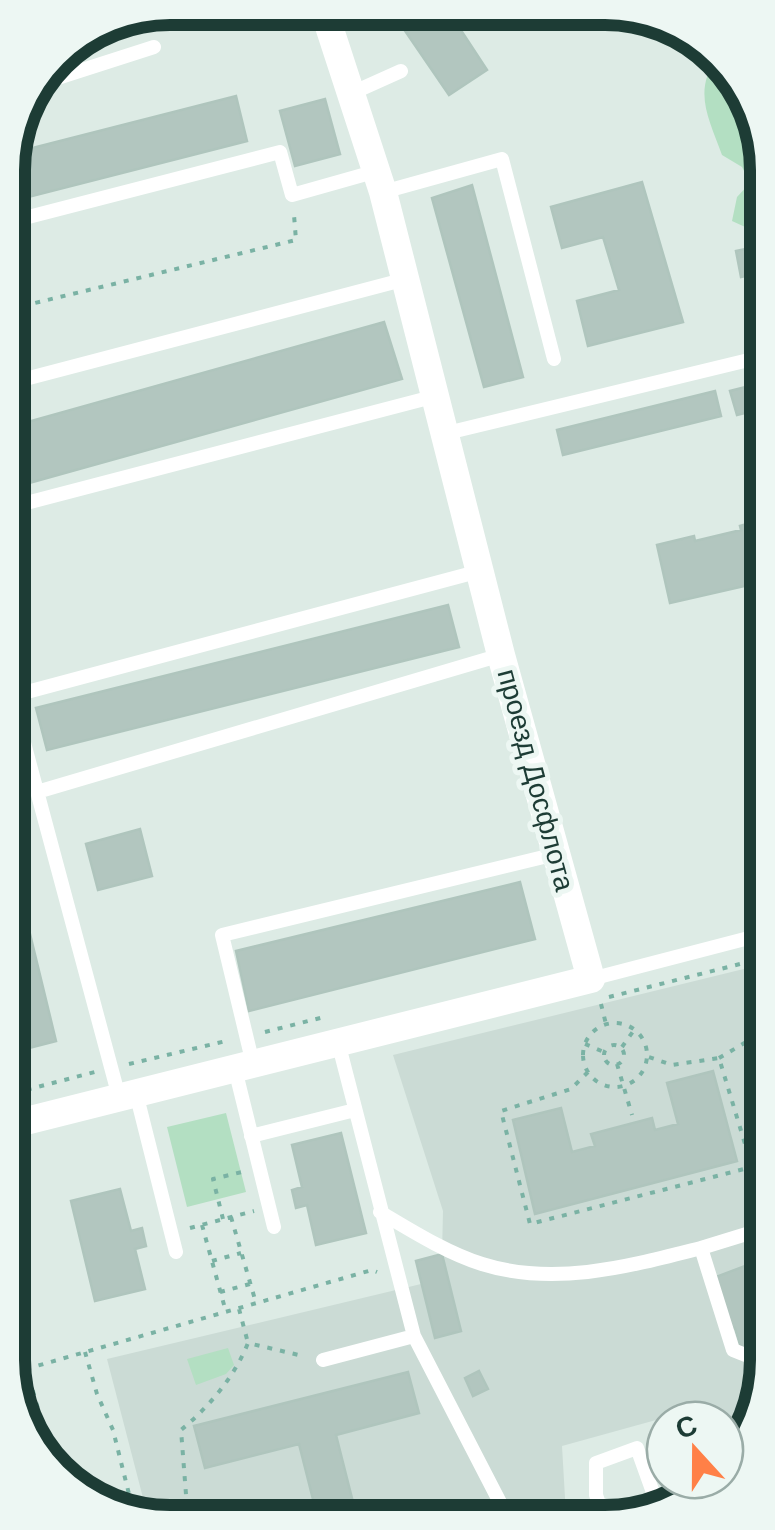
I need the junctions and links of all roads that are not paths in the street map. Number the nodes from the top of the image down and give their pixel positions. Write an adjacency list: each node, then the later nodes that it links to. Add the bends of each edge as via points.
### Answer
1 (330, 25): 5 (street, проезд Досфлота)
2 (154, 47): 4 (lane)
3 (401, 71): 5 (lane)
4 (58, 78)
5 (352, 94): 6 (street, проезд Досфлота)
6 (380, 181): 7 (lane, via 292,195 280,152); 8 (street, проезд Досфлота); 10 (lane, via 502,160)
7 (25, 218)
8 (406, 279): 11 (lane); 12 (street, проезд Досфлота)
9 (750, 359): 13 (lane)
10 (554, 360)
11 (25, 379)
12 (437, 396): 13 (street, проезд Досфлота); 14 (lane)
13 (447, 434): 15 (street, проезд Досфлота)
14 (25, 503)
15 (480, 571): 16 (street, проезд Досфлота); 17 (lane)
16 (502, 655): 19 (lane); 20 (street, проезд Досфлота)
17 (25, 694)
18 (25, 746): 19 (lane)
19 (37, 792): 25 (lane, via 112,1068)
20 (556, 854): 22 (street, проезд Досфлота); 24 (lane, via 222,935 246,1036)
21 (750, 939): 22 (lane)
22 (596, 989): 23 (street)
23 (339, 1028): 24 (street); 26 (lane)
24 (244, 1066): 25 (street); 28 (lane)
25 (128, 1095): 27 (street); 33 (lane)
26 (354, 1110): 28 (lane); 29 (lane)
27 (25, 1121)
28 (251, 1136): 30 (lane)
29 (380, 1212): 32 (lane, via 468,1258 513,1272 607,1271); 34 (lane)
30 (274, 1228)
31 (750, 1233): 32 (lane)
32 (701, 1248): 35 (lane, via 733,1350)
33 (176, 1252)
34 (414, 1336): 36 (lane); 38 (lane)
35 (750, 1355)
36 (322, 1360)
37 (654, 1496): 39 (lane, via 637,1448 596,1462)
38 (502, 1505)
39 (600, 1505)

